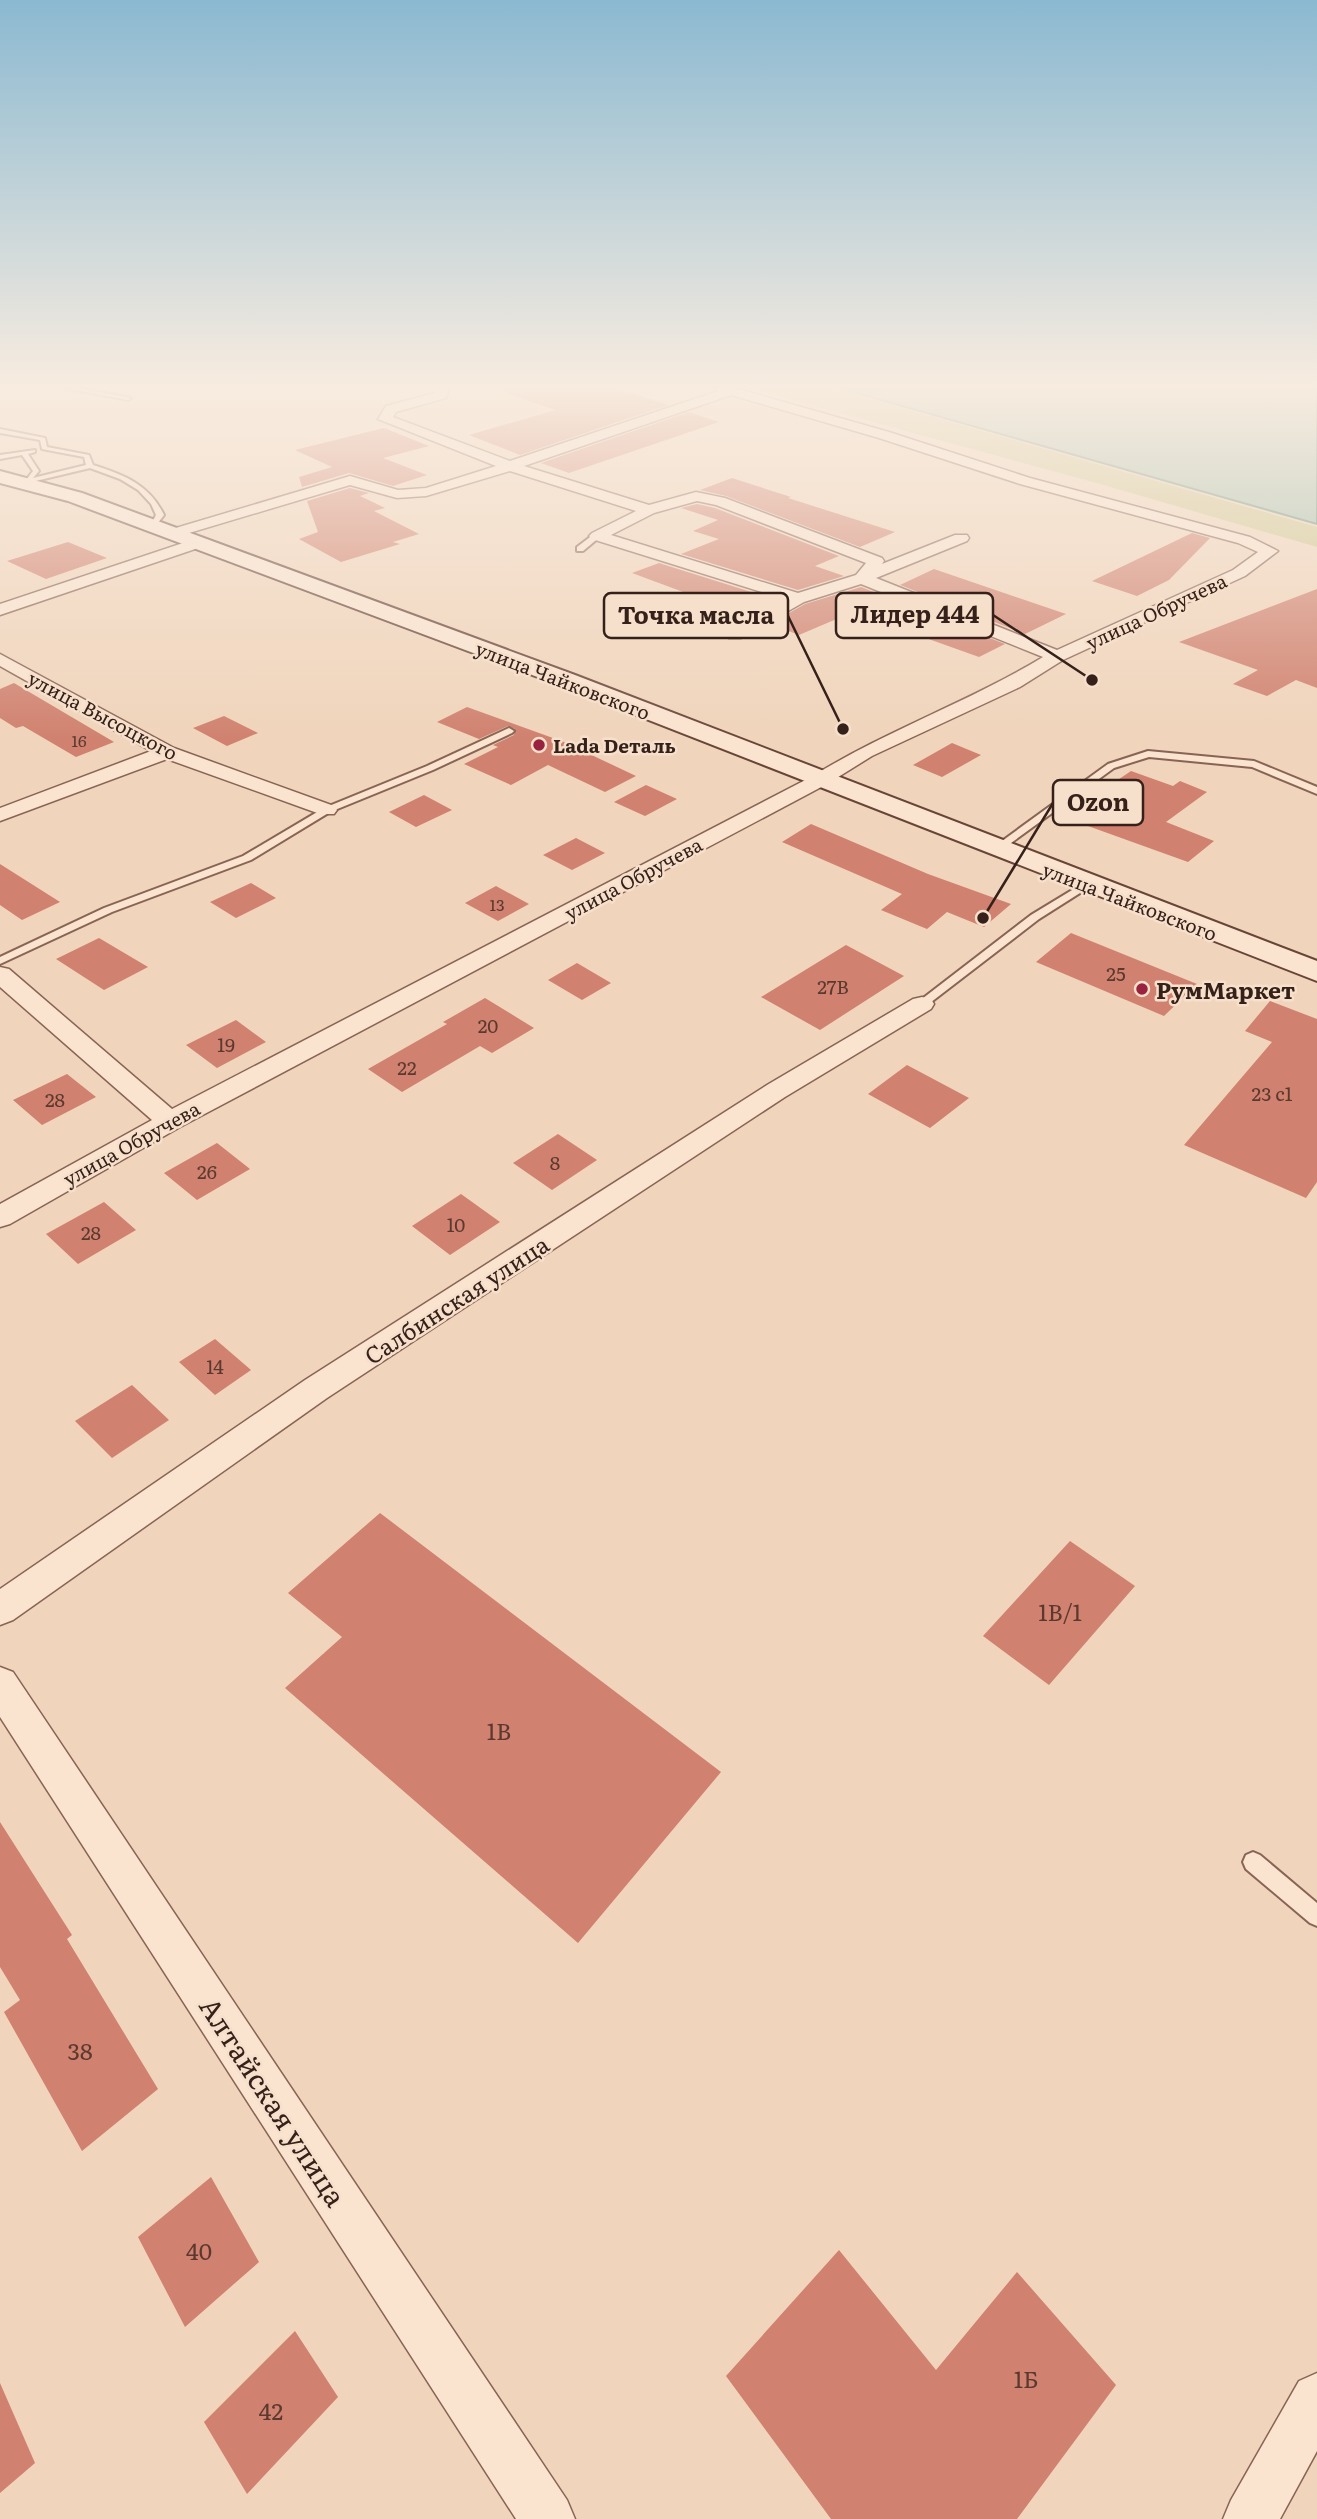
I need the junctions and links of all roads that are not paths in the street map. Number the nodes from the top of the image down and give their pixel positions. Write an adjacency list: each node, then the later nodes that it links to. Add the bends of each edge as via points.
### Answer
1 (98, 506): 9 (main road, улица Чайковского)
2 (156, 506): 9 (lane, via 160,515)
3 (265, 506): 10 (street)
4 (635, 506): 8 (street)
5 (664, 506): 8 (street)
6 (732, 506): 15 (street, via 876,561)
7 (1116, 506): 19 (street, улица Обручева, via 1270,551 1239,573)
8 (649, 510): 11 (street)
9 (154, 526): 10 (main road, улица Чайковского)
10 (174, 533): 13 (main road, улица Чайковского)
11 (597, 536): 14 (lane); 16 (street)
12 (961, 538): 15 (street)
13 (198, 543): 17 (street); 23 (main road, улица Чайковского)
14 (580, 549)
15 (862, 578): 16 (street); 19 (street)
16 (798, 598): 18 (street)
17 (0, 610)
18 (735, 634)
19 (1057, 656): 23 (street, улица Обручева, via 1013,683 865,752)
20 (0, 659): 22 (street, улица Высоцкого)
21 (509, 731): 25 (lane)
22 (167, 752): 25 (street, улица Высоцкого); 26 (street)
23 (820, 780): 27 (main road, улица Чайковского); 33 (street, улица Обручева)
24 (1317, 791): 27 (lane, via 1254,764 1148,754 1111,766)
25 (327, 810): 29 (lane, via 247,858 108,910)
26 (0, 815)
27 (996, 849): 28 (main road, улица Чайковского)
28 (1087, 884): 30 (main road, улица Чайковского); 32 (lane, via 1035,917)
29 (0, 961)
30 (1317, 972)
31 (0, 974): 33 (street)
32 (922, 1004): 35 (street, Салбинская улица, via 776,1091 316,1389)
33 (170, 1121): 34 (street, улица Обручева)
34 (0, 1217)
35 (0, 1609)
36 (0, 1684): 40 (street, Алтайская улица)
37 (1253, 1862): 38 (lane)
38 (1317, 1916)
39 (1317, 2399): 41 (street)
40 (548, 2519)
41 (1250, 2519)

